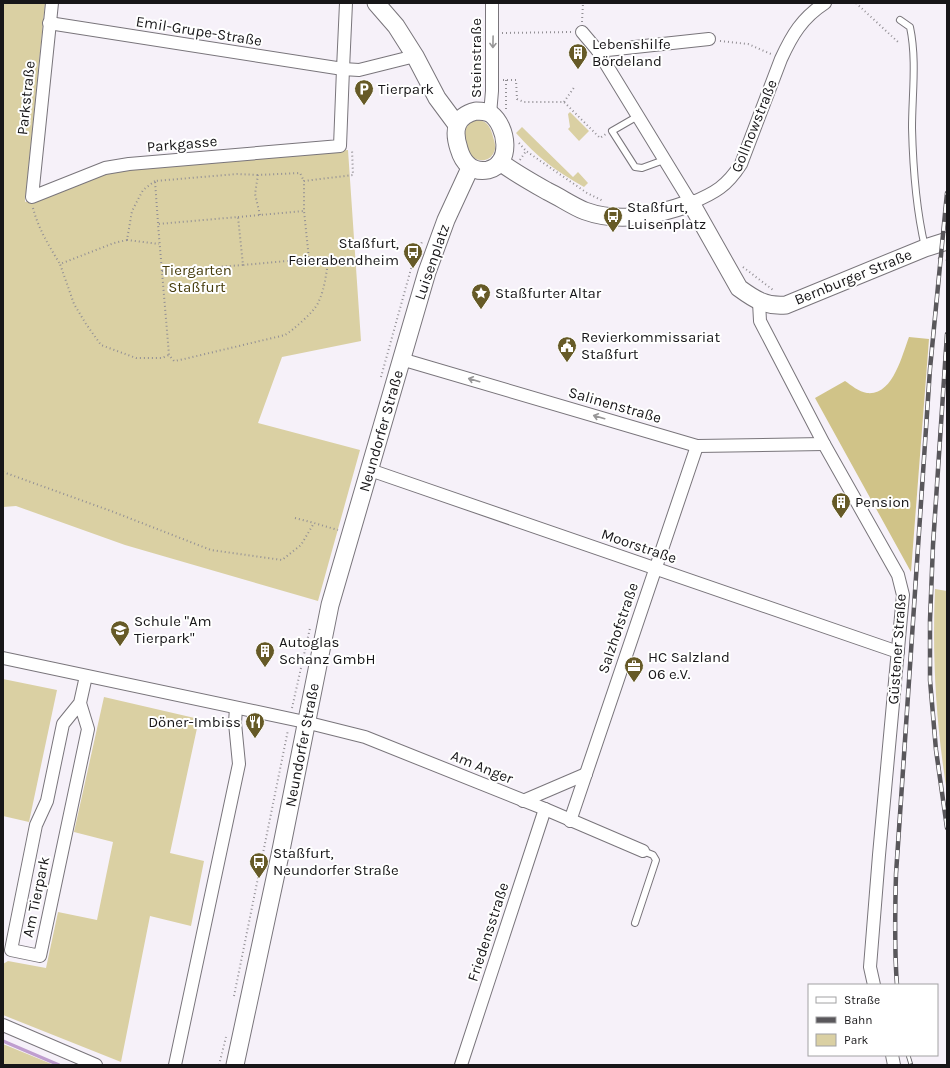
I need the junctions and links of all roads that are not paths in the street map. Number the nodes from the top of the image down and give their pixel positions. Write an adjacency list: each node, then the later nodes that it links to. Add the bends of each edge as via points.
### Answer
1 (52, 3): 7 (street, Parkstraße)
2 (346, 3): 12 (street)
3 (376, 3): 11 (main road, via 396,26)
4 (492, 3): 13 (street, Steinstraße, one-way to 13)
5 (825, 3): 20 (street, Gollnowstraße, via 799,25 788,42 741,164 732,178 720,189)
6 (900, 20): 22 (lane, via 910,27 914,44 912,129 917,204)
7 (49, 24): 12 (street, Emil-Grupe-Straße); 19 (street, Parkstraße)
8 (582, 32): 10 (street)
9 (709, 39): 10 (street)
10 (598, 51): 14 (street)
11 (415, 56): 12 (street, via 359,70); 15 (main road, via 437,98)
12 (343, 69): 19 (street, Parkgasse, via 346,146 129,164 105,168)
13 (490, 114): 15 (main road, via 482,111 470,112); 17 (main road, via 498,122 505,142)
14 (638, 116): 16 (street); 16 (lane, via 612,131 635,167 642,168)
15 (457, 125): 18 (main road, via 455,135 458,146 462,158)
16 (664, 160): 20 (street)
17 (507, 166): 18 (main road, via 488,170); 20 (main road, Gollnowstraße, via 584,210 601,215 638,217 666,212)
18 (470, 168): 24 (main road, Luisenplatz, via 446,220 427,272)
19 (32, 197)
20 (691, 203): 23 (main road, via 739,288)
21 (947, 241): 22 (main road, Bernburger Straße)
22 (925, 248): 23 (main road, Bernburger Straße, via 786,305)
23 (759, 302): 25 (street, Güstener Straße, via 760,322)
24 (401, 359): 26 (street, Salinenstraße, one-way to 24); 27 (main road, Neundorfer Straße)
25 (824, 444): 26 (street, Salinenstraße); 29 (street, Güstener Straße, via 898,575 904,595)
26 (697, 446): 28 (street, Salzhofstraße)
27 (370, 470): 28 (street, Moorstraße); 34 (main road, Neundorfer Straße)
28 (656, 568): 29 (street, Moorstraße); 35 (street, Salzhofstraße)
29 (898, 652): 41 (street, Güstener Straße, via 877,870 870,967)
30 (3, 658): 31 (street)
31 (86, 676): 32 (street, Am Tierpark); 33 (street)
32 (80, 703): 32 (street, Am Tierpark, via 63,724 46,801 36,825 11,950 40,956 88,729)
33 (236, 708): 34 (street); 44 (street, via 239,764)
34 (298, 721): 36 (street, Am Anger, via 365,737); 45 (main road, Neundorfer Straße, via 281,850)
35 (586, 774): 36 (street); 38 (street, Salzhofstraße)
36 (523, 801): 37 (street, Am Anger)
37 (545, 809): 38 (street, Am Anger); 46 (street, Friedensstraße)
38 (570, 821): 39 (street, Am Anger)
39 (643, 851): 40 (lane, via 653,855 656,860)
40 (635, 923)
41 (874, 984)
42 (3, 1025): 43 (street)
43 (96, 1065)
44 (176, 1065)
45 (235, 1065)
46 (461, 1065)

